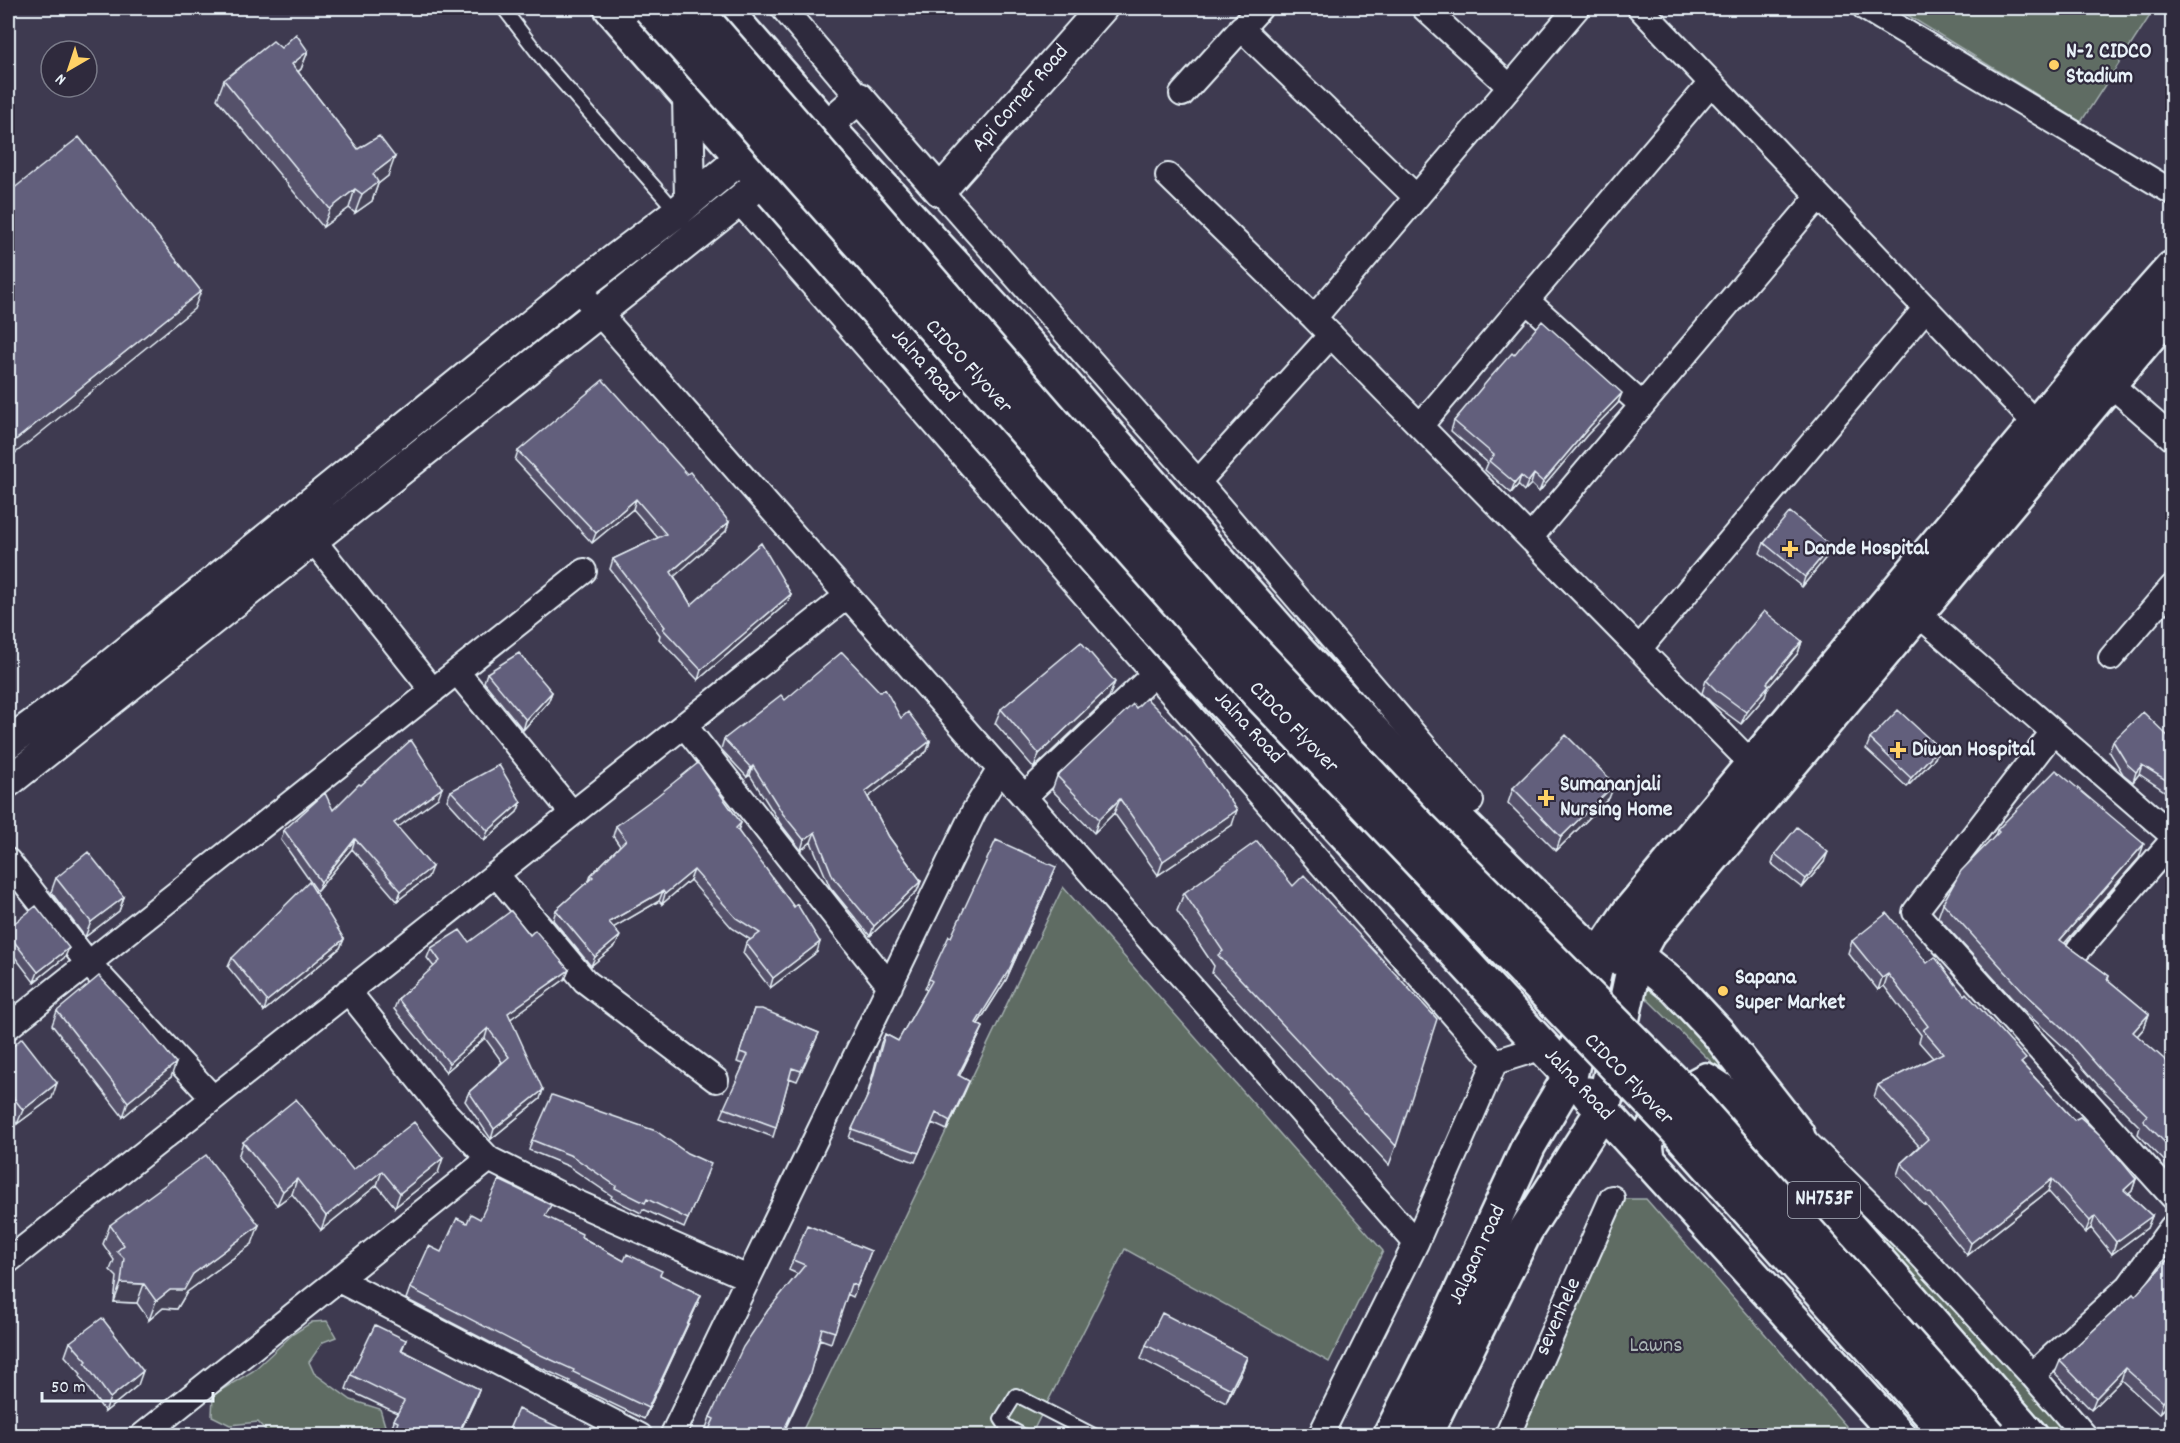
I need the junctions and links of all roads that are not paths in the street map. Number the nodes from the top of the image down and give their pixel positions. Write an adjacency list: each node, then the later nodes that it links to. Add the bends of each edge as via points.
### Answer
1 (503, 8): 27 (lane, via 546,64)
2 (611, 8): 17 (main road, Jalna Road)
3 (650, 8): 99 (main road, CIDCO Flyover, bridge, via 1257,692 1674,1127)
4 (694, 8): 100 (main road, CIDCO Flyover, bridge, via 1235,632 1422,829 1679,1087)
5 (723, 8): 19 (main road)
6 (783, 8): 18 (street)
7 (1102, 8): 22 (street, Api Corner Road)
8 (1260, 8): 13 (street)
9 (1424, 8): 15 (street)
10 (1577, 8): 15 (street)
11 (1640, 8): 14 (street)
12 (1865, 8): 24 (street)
13 (1242, 28): 16 (street); 26 (street)
14 (1712, 83): 25 (street); 30 (street)
15 (1510, 87): 26 (street)
16 (1182, 94)
17 (688, 95): 20 (main road, Jalna Road); 27 (street)
18 (859, 98): 19 (street); 22 (street)
19 (816, 115): 20 (street); 23 (street); 66 (main road, via 1061,381 1296,649 1438,800)
20 (742, 157): 23 (main road, Jalna Road); 27 (street)
21 (1168, 176): 34 (street)
22 (940, 191): 40 (street)
23 (751, 192): 33 (street); 50 (street); 71 (main road, Jalna Road)
24 (2172, 192)
25 (1819, 196): 31 (street); 36 (street)
26 (1416, 197): 34 (street)
27 (683, 206): 29 (street)
28 (2172, 268): 37 (main road)
29 (577, 288): 33 (street); 54 (street, via 95,677)
30 (1527, 301): 36 (street); 38 (street)
31 (1926, 308): 37 (street); 47 (street)
32 (2172, 309): 35 (main road)
33 (599, 313): 42 (street); 45 (street)
34 (1323, 326): 38 (street); 40 (street)
35 (2109, 383): 39 (street); 46 (main road)
36 (1642, 405): 41 (street)
37 (2037, 424): 55 (main road)
38 (1420, 426): 41 (street)
39 (2172, 438)
40 (1198, 482): 58 (street)
41 (1530, 538): 47 (street)
42 (313, 540): 51 (street); 54 (street)
43 (584, 571): 49 (street)
44 (2172, 587): 48 (street)
45 (847, 596): 52 (street); 56 (street)
46 (1918, 614): 53 (street); 65 (main road, via 1648,934)
47 (1639, 649): 55 (street)
48 (2111, 658)
49 (457, 672): 51 (street); 59 (street)
50 (1153, 675): 57 (street); 72 (street)
51 (433, 691): 67 (street)
52 (684, 725): 59 (street); 68 (street)
53 (2053, 732): 60 (street); 81 (street, via 1915,912)
54 (12, 760)
55 (1752, 764): 66 (main road, via 1629,912)
56 (1000, 769): 57 (street); 68 (street, via 974,811)
57 (1024, 796): 84 (street)
58 (1471, 801)
59 (572, 813): 63 (street)
60 (2172, 835)
61 (2172, 841): 64 (street)
62 (8, 861): 67 (street)
63 (496, 874): 69 (street); 74 (street, via 585,981)
64 (2079, 949)
65 (1636, 956): 66 (main road); 76 (main road); 77 (main road, NH753F, via 1676,988 1718,1033)
66 (1598, 958): 73 (main road, Jalgaon road)
67 (88, 963): 70 (street); 75 (street)
68 (890, 986): 86 (street)
69 (348, 991): 75 (street); 78 (street, via 443,1110)
70 (8, 1027)
71 (1543, 1047): 72 (street); 73 (main road, Jalna Road)
72 (1495, 1062): 84 (street)
73 (1570, 1076): 76 (main road, Jalna Road); 95 (main road, Jalgaon road, via 1529,1145)
74 (716, 1080)
75 (213, 1098): 85 (street)
76 (1603, 1110): 79 (main road, Jalna Road); 96 (main road, Jalgaon road, via 1526,1230)
77 (1797, 1134): 80 (main road, NH753F); 88 (street, via 1915,1249)
78 (489, 1159): 86 (street, via 573,1201); 87 (street)
79 (1648, 1160): 80 (main road, via 1646,1143 1654,1127 1689,1089 1706,1080 1749,1112); 98 (main road, Jalna Road)
80 (1818, 1192): 101 (main road, NH753F)
81 (2172, 1196)
82 (1612, 1198): 97 (street, sevenhele)
83 (2172, 1227): 88 (street, via 2129,1286)
84 (1416, 1243): 94 (street)
85 (8, 1261)
86 (748, 1278): 91 (street)
87 (339, 1280): 89 (street); 90 (street)
88 (2032, 1375): 102 (street)
89 (142, 1436)
90 (640, 1436)
91 (672, 1436)
92 (1024, 1436): 93 (lane, via 1001,1419 1016,1395)
93 (1096, 1436)
94 (1320, 1436)
95 (1390, 1436)
96 (1424, 1436)
97 (1507, 1436)
98 (1899, 1436)
99 (1950, 1436)
100 (1990, 1436)
101 (2031, 1436)
102 (2085, 1436)

